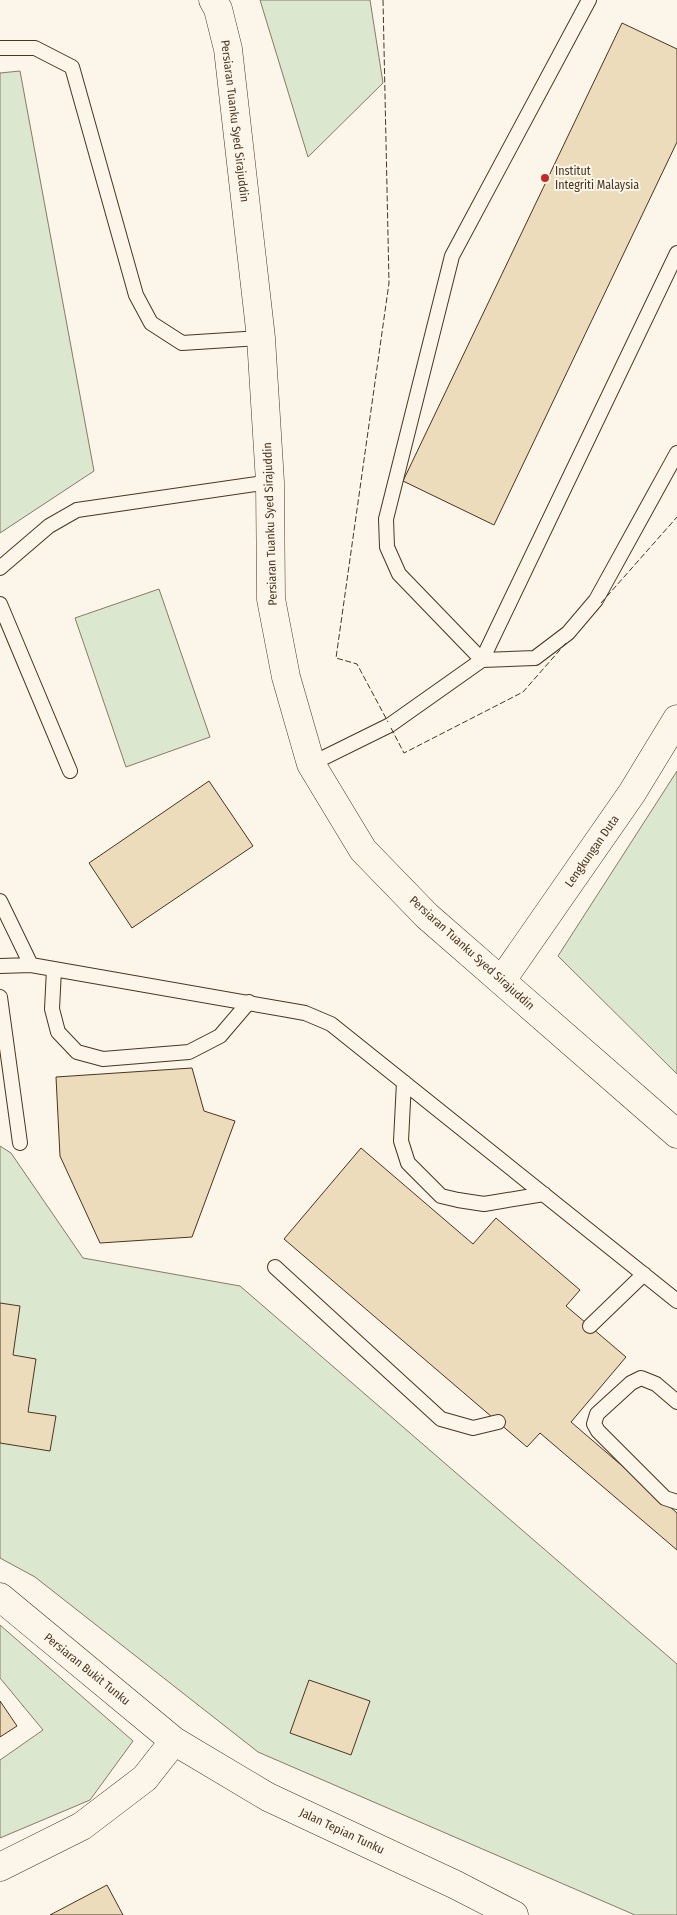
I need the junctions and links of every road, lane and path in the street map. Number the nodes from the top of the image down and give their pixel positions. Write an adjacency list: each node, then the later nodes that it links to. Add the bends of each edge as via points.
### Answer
1 (212, 0): 5 (street, Persiaran Tuanku Syed Sirajuddin, via 218,9 228,49)
2 (589, 0): 10 (lane, via 452,256 386,519 387,547 399,574)
3 (0, 48): 5 (lane, via 35,48 72,67 136,295 152,323 182,343)
4 (677, 253): 10 (lane)
5 (261, 338): 7 (street, Persiaran Tuanku Syed Sirajuddin)
6 (677, 453): 10 (lane, via 596,600 568,633 535,658)
7 (270, 482): 8 (lane, via 77,510 49,526); 12 (street, Persiaran Tuanku Syed Sirajuddin, via 272,599 286,677)
8 (0, 568)
9 (0, 604): 13 (lane)
10 (482, 660): 12 (lane, via 390,726)
11 (677, 719): 18 (street, Lengkungan Duta, via 632,793)
12 (311, 764): 18 (street, Persiaran Tuanku Syed Sirajuddin, via 363,850 427,916)
13 (70, 771)
14 (0, 901): 15 (lane)
15 (31, 965): 16 (lane); 17 (lane)
16 (0, 966)
17 (54, 969): 20 (lane); 20 (lane, via 52,1009 58,1032 77,1052 103,1059 189,1052 220,1036)
18 (502, 980): 22 (street, Persiaran Tuanku Syed Sirajuddin)
19 (0, 997): 23 (lane)
20 (249, 1002): 21 (lane, via 305,1012 331,1024)
21 (404, 1082): 24 (lane); 24 (lane, via 401,1141 408,1163 441,1196 484,1204)
22 (677, 1134)
23 (20, 1143)
24 (544, 1194): 26 (lane)
25 (274, 1267): 30 (lane, via 441,1419 473,1428)
26 (644, 1274): 27 (lane); 28 (lane)
27 (677, 1300)
28 (590, 1326)
29 (677, 1402): 31 (lane, via 656,1384 641,1378 597,1414 594,1424 665,1498)
30 (498, 1422)
31 (677, 1502)
32 (0, 1597): 33 (street, Persiaran Bukit Tunku)
33 (174, 1741): 34 (street, via 145,1778 82,1826); 35 (street, Jalan Tepian Tunku, via 268,1797)
34 (0, 1867)
35 (514, 1915)

